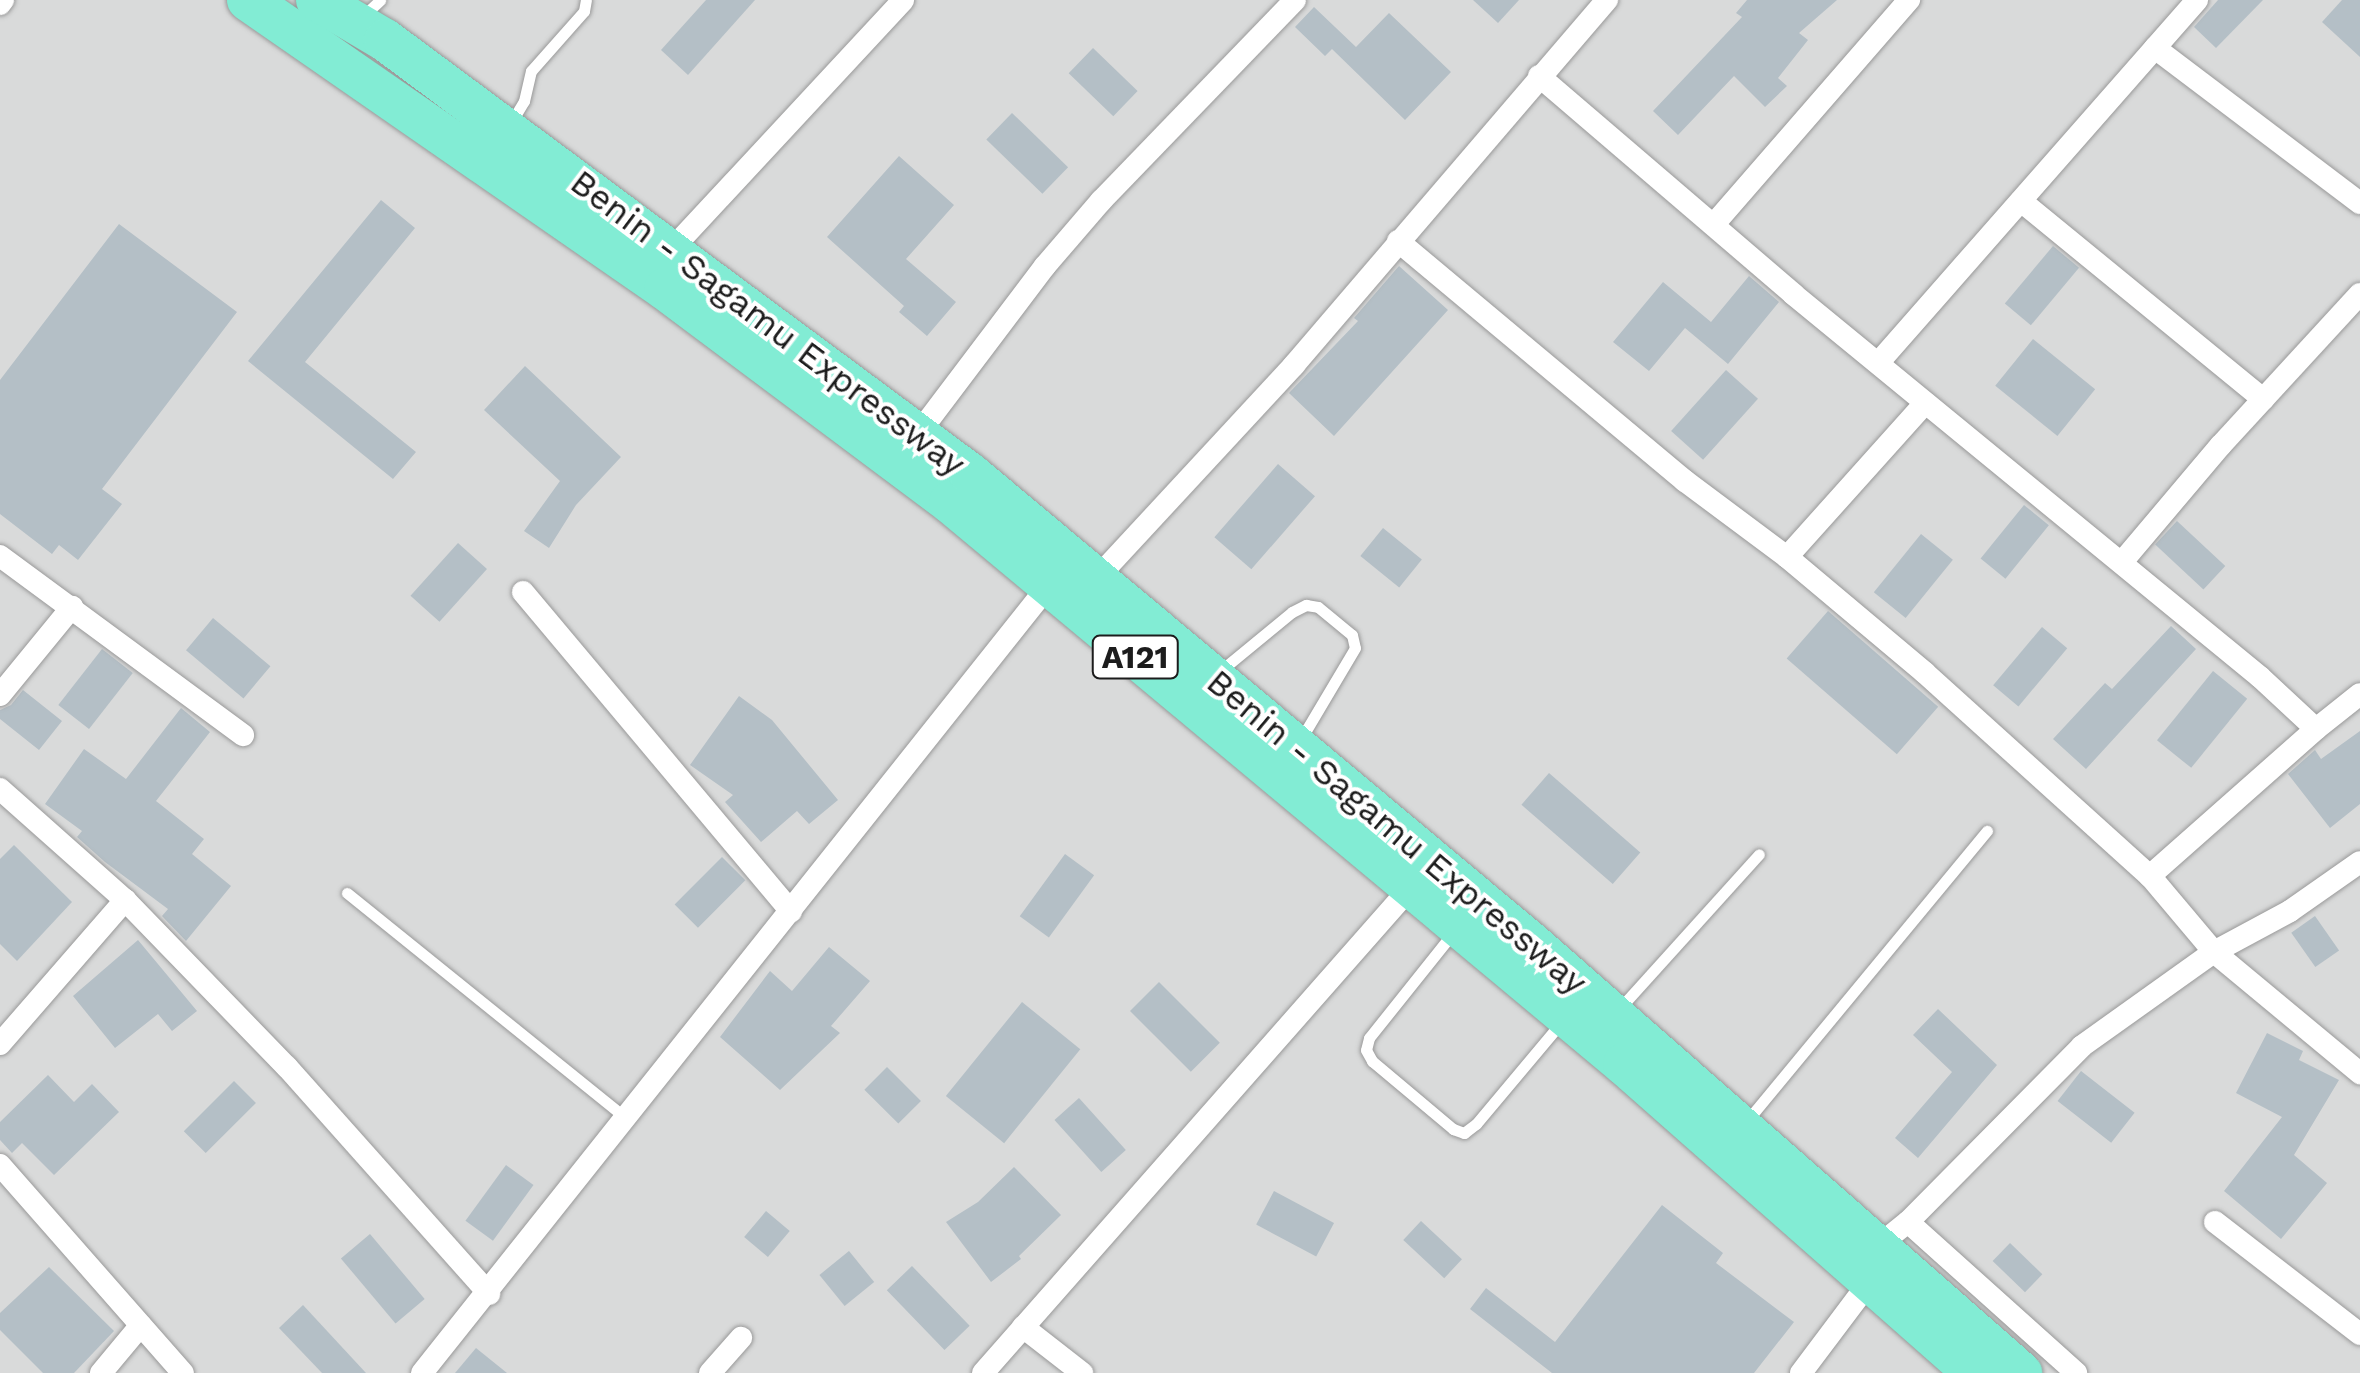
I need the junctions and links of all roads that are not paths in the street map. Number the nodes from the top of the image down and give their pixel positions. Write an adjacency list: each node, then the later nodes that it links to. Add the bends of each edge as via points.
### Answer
1 (248, 0): 27 (highway, A121, via 666,289 950,502)
2 (317, 0): 9 (highway, Benin - Sagamu Expressway / A121)
3 (586, 0): 12 (lane, via 532,71)
4 (903, 0): 17 (street)
5 (1295, 0): 22 (street, via 1101,201)
6 (1607, 0): 11 (street)
7 (1909, 0): 15 (street)
8 (2197, 0): 10 (street)
9 (368, 12): 12 (highway, Benin - Sagamu Expressway / A121)
10 (2155, 48): 13 (street); 14 (street)
11 (1539, 76): 15 (street); 16 (street)
12 (507, 129): 17 (highway, Benin - Sagamu Expressway / A121)
13 (2020, 200): 19 (street); 20 (street)
14 (2360, 203)
15 (1714, 223): 19 (street)
16 (1398, 241): 24 (street, via 1685,481); 26 (street, via 1294,365)
17 (670, 250): 22 (highway, Benin - Sagamu Expressway / A121)
18 (2360, 294): 20 (street)
19 (1879, 362): 21 (street)
20 (2263, 400): 25 (street)
21 (1925, 403): 24 (street); 25 (street)
22 (918, 434): 26 (highway, Benin - Sagamu Expressway / A121)
23 (0, 556): 29 (street)
24 (1787, 557): 40 (street)
25 (2122, 562): 33 (street)
26 (1096, 579): 30 (highway, Benin - Sagamu Expressway / A121)
27 (1049, 585): 41 (highway, A121); 44 (street)
28 (523, 592): 44 (street)
29 (72, 607): 31 (street); 34 (street)
30 (1213, 677): 35 (highway, Benin - Sagamu Expressway / A121); 35 (lane, via 1306,604 1318,606 1352,635 1353,657)
31 (0, 694)
32 (2360, 694): 33 (street)
33 (2316, 729): 40 (street)
34 (243, 736)
35 (1296, 746): 47 (highway, Benin - Sagamu Expressway / A121)
36 (0, 788): 43 (street)
37 (1987, 832): 52 (lane)
38 (1760, 854): 47 (lane)
39 (2360, 862): 46 (street)
40 (2150, 876): 46 (street)
41 (1412, 887): 45 (highway, A121); 58 (street)
42 (346, 893): 51 (lane)
43 (125, 900): 49 (street); 56 (street, via 287,1067)
44 (791, 911): 51 (street)
45 (1458, 926): 48 (highway, A121); 48 (lane, via 1366,1050 1453,1130 1464,1133 1476,1124)
46 (2214, 952): 50 (street); 55 (street, via 2082,1046)
47 (1614, 1015): 52 (highway, Benin - Sagamu Expressway / A121)
48 (1566, 1017): 55 (highway, A121)
49 (0, 1044)
50 (2360, 1073)
51 (628, 1118): 56 (street)
52 (1743, 1126): 55 (highway, Benin - Sagamu Expressway / A121)
53 (0, 1164): 57 (street)
54 (2215, 1222): 59 (street)
55 (1885, 1249): 67 (street); 68 (highway, A121); 69 (highway, Benin - Sagamu Expressway / A121); 70 (street)
56 (488, 1294): 63 (street)
57 (141, 1325): 61 (street); 62 (street)
58 (1022, 1327): 65 (street); 66 (street)
59 (2360, 1334)
60 (741, 1338): 64 (street)
61 (101, 1373)
62 (183, 1373)
63 (422, 1373)
64 (710, 1373)
65 (983, 1373)
66 (1082, 1373)
67 (1802, 1373)
68 (1975, 1373)
69 (2021, 1373)
70 (2076, 1373)

